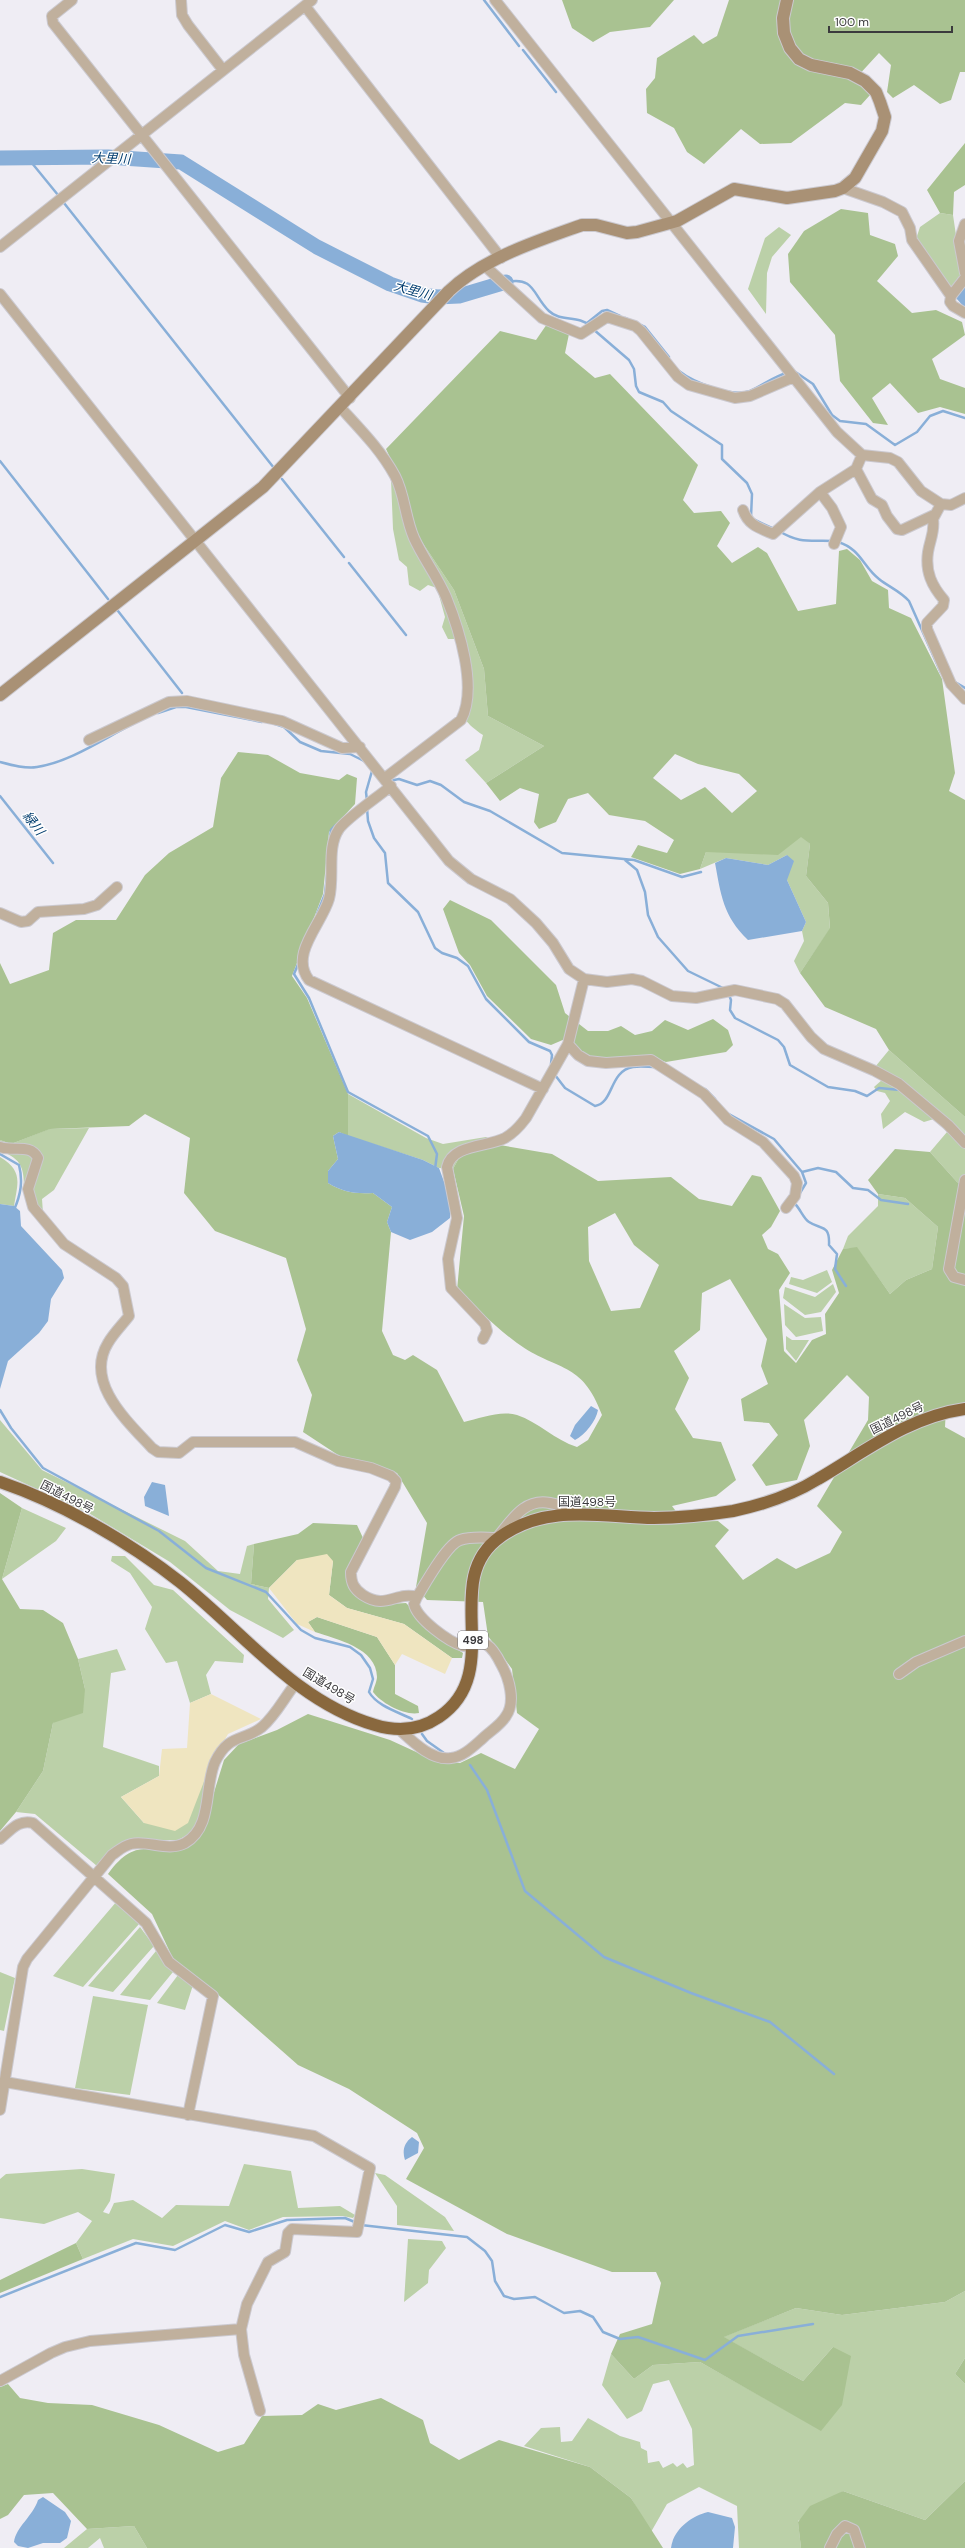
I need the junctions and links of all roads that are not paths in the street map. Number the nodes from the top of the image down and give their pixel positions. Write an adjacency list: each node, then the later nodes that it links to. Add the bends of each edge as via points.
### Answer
1 (72, 0): 7 (street, via 52,16 53,23)
2 (181, 0): 6 (street, via 182,15)
3 (494, 0): 9 (street)
4 (787, 0): 8 (street, via 782,18 784,33 790,48 799,59 811,65 850,73 866,81 876,92 885,117 882,131 862,169)
5 (308, 3): 6 (street); 12 (street)
6 (223, 70): 7 (street)
7 (141, 135): 11 (street); 20 (street)
8 (843, 188): 9 (street, via 787,198 734,189); 17 (street, via 883,202 902,212 910,228 912,240)
9 (671, 224): 12 (street, via 626,233 596,225 582,225); 19 (street)
10 (965, 224): 14 (street, via 959,241)
11 (0, 247)
12 (502, 258): 13 (street)
13 (485, 266): 19 (street, via 542,318 581,334 607,317 635,326 678,377 689,385 734,398 750,396); 20 (street, via 449,291)
14 (965, 273)
15 (965, 278): 17 (street)
16 (0, 294): 29 (street)
17 (951, 296): 18 (street, via 950,302)
18 (965, 313)
19 (794, 377): 22 (street, via 837,432)
20 (350, 398): 21 (street)
21 (340, 407): 29 (street, via 271,480); 35 (street, via 371,440 395,477 414,537 446,596 458,632 468,679 466,711 461,720)
22 (862, 455): 23 (street); 26 (street, via 890,458 898,462 921,491)
23 (856, 469): 24 (street); 28 (street, via 872,499 882,505 897,529 902,530)
24 (820, 492): 27 (street, via 776,531 751,524); 30 (street, via 832,508 841,527)
25 (965, 498): 26 (street, via 951,505)
26 (941, 504): 28 (street)
27 (743, 510)
28 (934, 515): 32 (street, via 935,529 928,552 928,575 933,587 944,600 943,606 927,623 927,629 952,684)
29 (197, 540): 31 (street); 34 (street)
30 (836, 541)
31 (0, 695)
32 (965, 698)
33 (89, 740): 34 (street, via 169,702 188,701 282,721 342,748)
34 (360, 747): 35 (street)
35 (388, 782): 38 (street, via 449,860 471,879 510,899 553,943 569,970); 40 (street, via 367,806 340,828 334,838 329,899 308,940 302,966 303,973 309,980)
36 (117, 887): 37 (street, via 97,905 84,909 38,912 28,920 20,922)
37 (0, 913)
38 (584, 979): 39 (street); 41 (street, via 608,982 632,979 642,981 672,996 696,998 735,990 777,999 786,1004 824,1049 899,1084 948,1125)
39 (568, 1044): 40 (street); 44 (street, via 588,1061 606,1063 651,1060 704,1094 728,1120 763,1142 794,1176 797,1183 795,1196)
40 (543, 1089): 46 (street, via 517,1130 505,1138 459,1152 448,1162 457,1218 448,1259 451,1288 485,1324)
41 (965, 1143)
42 (0, 1147): 50 (street, via 7,1150 27,1148 35,1152 38,1158 28,1189 33,1207 64,1244 116,1278 123,1286 129,1316 107,1343 100,1362 100,1372 115,1408 158,1452 179,1453 193,1442 295,1442 338,1461 391,1476 396,1481 395,1487 351,1572 351,1581 356,1590 372,1601)
43 (965, 1180): 45 (street, via 949,1269 954,1277)
44 (786, 1208)
45 (965, 1280)
46 (483, 1339)
47 (965, 1409): 49 (highway, 国道498号 / 498, via 913,1422 815,1481 758,1505 733,1511 682,1517 653,1518 572,1513 540,1517)
48 (0, 1482): 54 (highway, 国道498号 / 498, via 53,1505 113,1537 152,1562 220,1616)
49 (498, 1538): 50 (street, via 459,1540 451,1547); 52 (highway, 国道498号 / 498, via 482,1556 474,1574 470,1604)
50 (417, 1597): 52 (street, via 415,1609 446,1639 464,1646)
51 (965, 1641): 53 (street, via 916,1662)
52 (473, 1645): 55 (highway, 国道498号 / 498, via 470,1674 462,1694 447,1712 432,1722); 55 (street, via 489,1646 502,1665 510,1688 511,1702 506,1716 469,1750 452,1758 436,1756 416,1746)
53 (898, 1674)
54 (296, 1684): 55 (highway, 国道498号 / 498, via 341,1712 376,1725); 57 (street, via 271,1718 260,1728 232,1740 222,1750 214,1764 202,1822 196,1834 184,1843 170,1846 124,1846 112,1855)
55 (400, 1730)
56 (0, 1839): 57 (street, via 18,1823 26,1820 33,1823)
57 (95, 1876): 58 (street, via 23,1967); 60 (street, via 146,1923 169,1962 212,1996)
58 (5, 2082): 59 (street); 60 (street)
59 (0, 2110)
60 (188, 2115): 61 (street, via 314,2136 370,2168 357,2232 292,2229 288,2233 285,2252 268,2262 247,2304)
61 (241, 2329): 62 (street, via 90,2341 58,2350); 63 (street, via 244,2355)
62 (0, 2380)
63 (260, 2411)
64 (830, 2548): 65 (street, via 837,2534 845,2526 854,2530)
65 (860, 2548)

